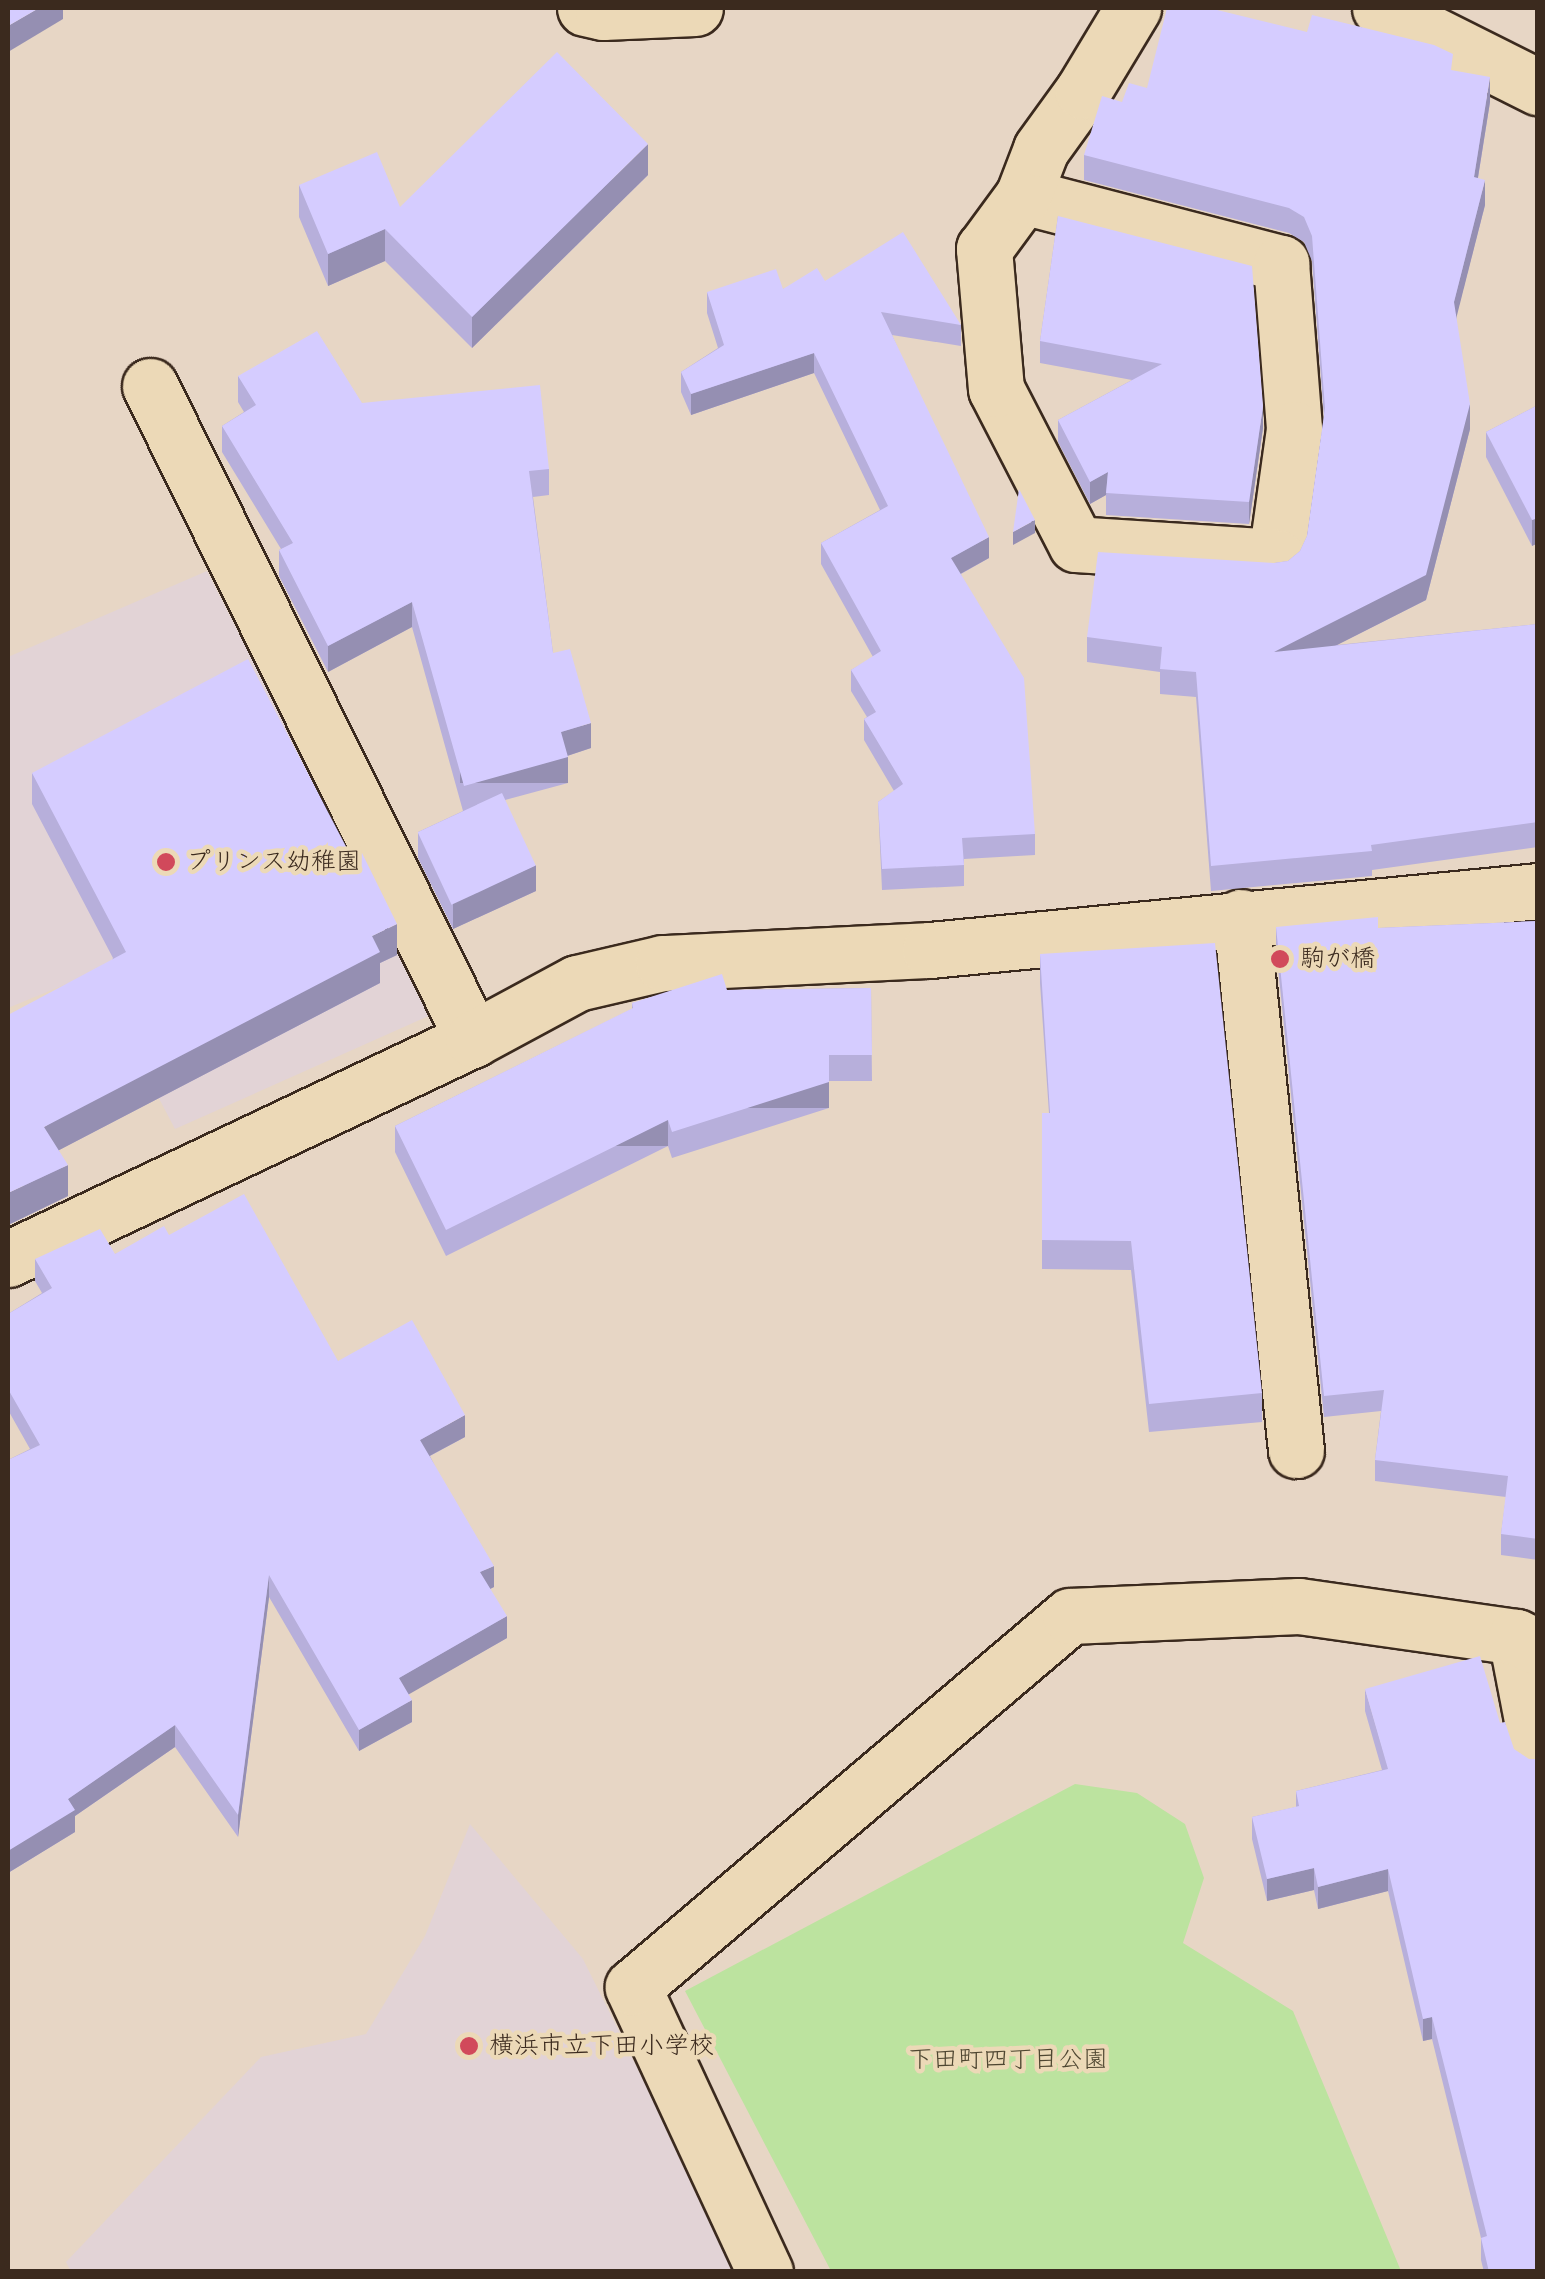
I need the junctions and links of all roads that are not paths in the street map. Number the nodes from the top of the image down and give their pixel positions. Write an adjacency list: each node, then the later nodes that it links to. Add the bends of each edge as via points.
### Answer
1 (586, 8): 2 (street)
2 (695, 8)
3 (1133, 8): 6 (street, via 1041,149)
4 (1380, 8): 5 (street)
5 (1538, 88)
6 (1022, 196): 6 (street, via 1281,263 1294,429 1276,556 1076,544 996,389 984,249)
7 (150, 386): 10 (street)
8 (1538, 891): 9 (street)
9 (1241, 916): 10 (street, via 930,950 663,963 576,982); 12 (street)
10 (473, 1040): 11 (street)
11 (8, 1259)
12 (1296, 1450)
13 (1527, 1642): 14 (street); 15 (street, via 1299,1606 1070,1616 632,1987)
14 (1538, 1750)
15 (766, 2272)

